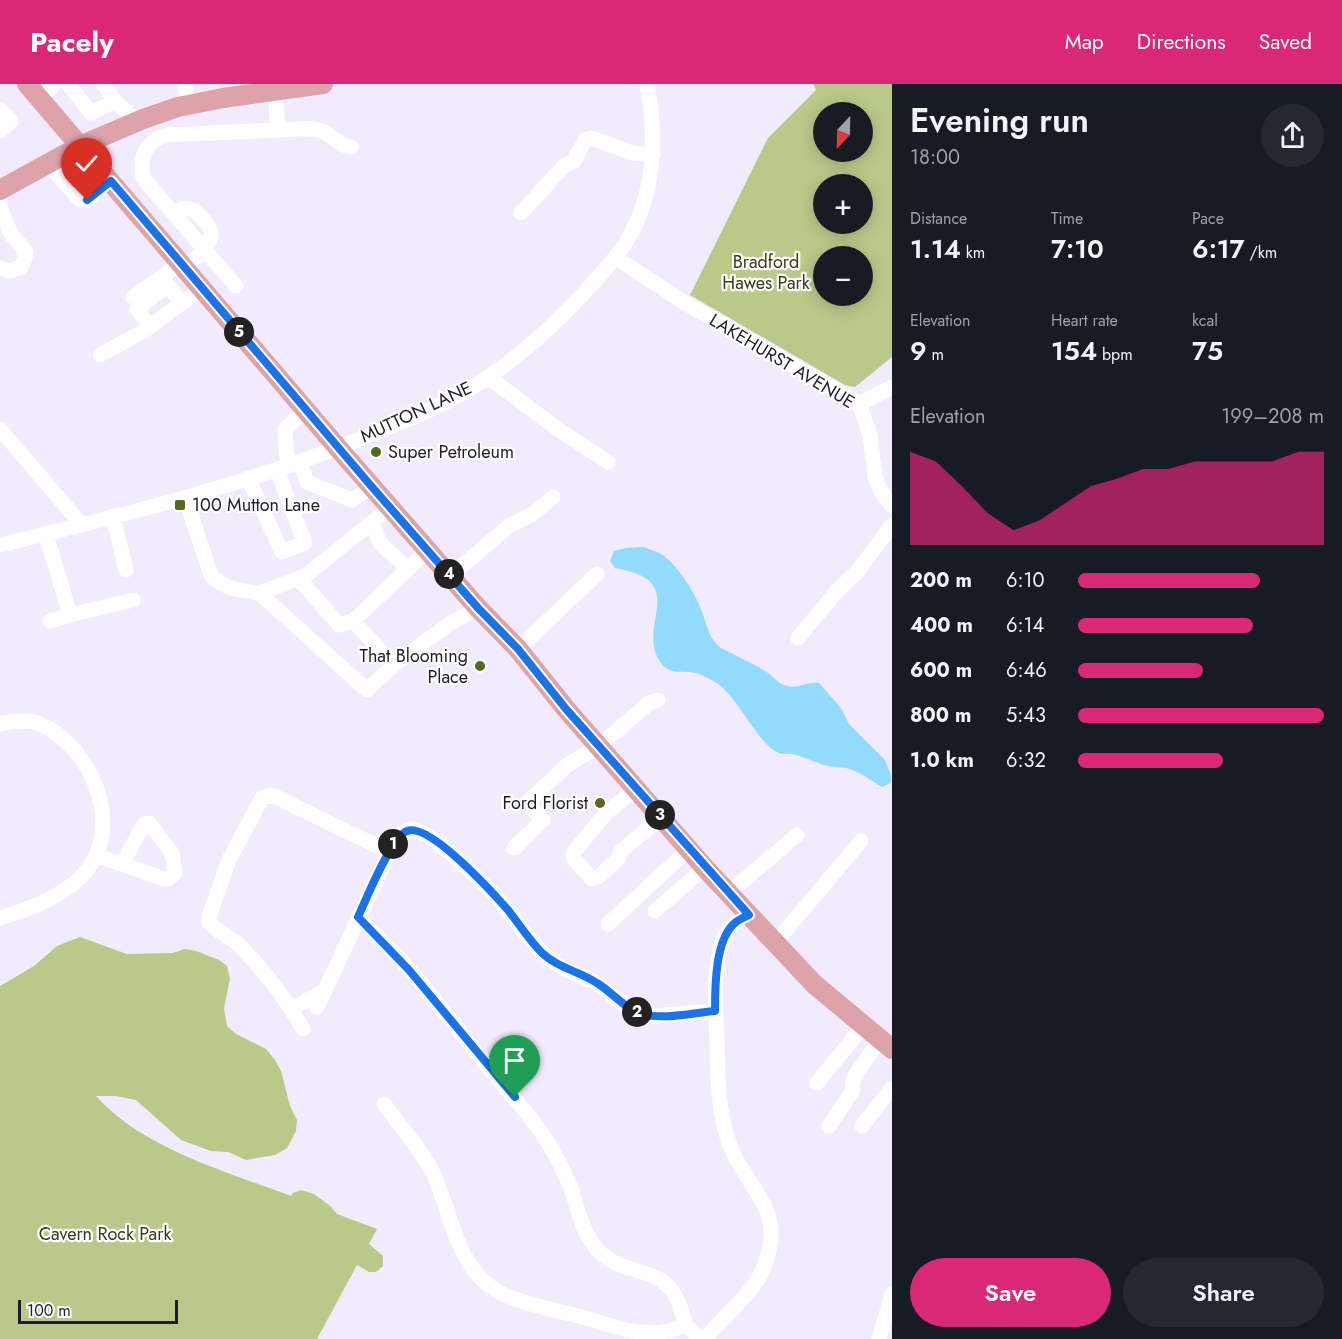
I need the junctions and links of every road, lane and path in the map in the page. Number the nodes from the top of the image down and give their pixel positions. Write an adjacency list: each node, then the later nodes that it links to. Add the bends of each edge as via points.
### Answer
1 (27, 84): 9 (main road)
2 (54, 84): 9 (street)
3 (68, 84): 10 (street, via 91,113)
4 (102, 84): 10 (street)
5 (184, 84): 11 (street)
6 (323, 84): 8 (main road)
7 (646, 84): 18 (street, MUTTON LANE)
8 (275, 91): 11 (main road); 14 (street)
9 (41, 100): 16 (main road)
10 (116, 101): 13 (street)
11 (191, 104): 13 (main road)
12 (0, 109): 15 (street, via 11,121)
13 (137, 122): 16 (main road)
14 (278, 130): 17 (street, via 311,129); 24 (street, via 167,135 148,144 143,154 143,178 173,213 186,208 194,210 212,236)
15 (0, 132)
16 (80, 146): 19 (main road); 20 (main road)
17 (351, 147)
18 (653, 155): 23 (street, via 633,153 592,138 585,140 574,161 565,165); 25 (street, MUTTON LANE, via 642,208)
19 (47, 163): 20 (street, via 80,200 87,200); 21 (main road)
20 (111, 181): 26 (main road)
21 (0, 189)
22 (0, 207): 27 (street, via 11,234 26,252 21,267 10,271)
23 (521, 213)
24 (205, 250): 26 (street); 28 (street)
25 (615, 257): 34 (street, MUTTON LANE, via 566,313); 36 (street, LAKEHURST AVENUE, via 685,303)
26 (182, 265): 29 (main road); 30 (street)
27 (0, 268)
28 (236, 286)
29 (202, 288): 31 (street); 37 (main road)
30 (133, 297)
31 (181, 303): 32 (street); 32 (street, via 168,285 137,309)
32 (150, 326): 33 (street)
33 (100, 355)
34 (488, 377): 39 (street, MUTTON LANE, via 409,419); 40 (street)
35 (892, 387): 36 (street)
36 (859, 404): 46 (street, LAKEHURST AVENUE, via 870,435 875,477)
37 (306, 410): 39 (main road); 41 (street, via 285,429)
38 (0, 429): 50 (street)
39 (338, 448): 41 (street, MUTTON LANE); 43 (main road)
40 (608, 462)
41 (290, 466): 42 (street, MUTTON LANE); 42 (street, via 306,543 282,552); 43 (street, via 307,482 352,500)
42 (249, 480): 44 (street, MUTTON LANE)
43 (372, 487): 47 (main road)
44 (185, 496): 48 (street, MUTTON LANE); 60 (street, via 211,575 228,588)
45 (553, 497): 58 (street, via 509,526)
46 (892, 506)
47 (390, 508): 49 (street); 54 (main road)
48 (113, 516): 50 (street, MUTTON LANE); 56 (street)
49 (372, 522): 55 (street, via 380,543); 59 (street)
50 (82, 525): 52 (street, MUTTON LANE)
51 (892, 525): 66 (street, via 857,572)
52 (46, 534): 53 (street, MUTTON LANE); 63 (street)
53 (0, 545)
54 (428, 550): 55 (street); 58 (main road)
55 (408, 569): 65 (street)
56 (126, 570)
57 (597, 574): 67 (street)
58 (450, 575): 62 (main road)
59 (298, 578): 60 (street); 65 (street, via 339,625)
60 (259, 593): 68 (street, via 367,690)
61 (133, 600): 63 (street)
62 (478, 608): 67 (main road); 68 (street, via 449,624)
63 (70, 615): 64 (street)
64 (50, 621)
65 (353, 621): 68 (street)
66 (798, 638)
67 (518, 649): 71 (main road)
68 (394, 666)
69 (658, 700): 71 (street, via 649,703)
70 (0, 724): 79 (street, via 41,724 73,749 87,769 102,804 103,834)
71 (599, 746): 72 (main road); 76 (street, via 566,766 527,803 543,820)
72 (637, 788): 73 (main road); 73 (street, via 606,813 573,853 574,859 592,879)
73 (662, 817): 77 (main road)
74 (797, 836): 82 (street)
75 (861, 841): 88 (street)
76 (514, 848)
77 (689, 849): 81 (main road); 87 (street)
78 (389, 852): 85 (street); 91 (street, via 279,797 266,795 259,803 221,879 209,922 241,947); 92 (street, via 406,831 423,832 495,895 540,951 567,970 595,982 628,1008 652,1016)
79 (96, 855): 80 (street); 86 (street, via 72,885 45,901)
80 (122, 864)
81 (705, 868): 82 (main road); 83 (street)
82 (729, 893): 84 (main road)
83 (655, 911)
84 (749, 915): 88 (main road); 92 (street, via 736,922 723,939)
85 (358, 917): 89 (street); 102 (street, via 409,970 541,1132 565,1174 582,1226 597,1249 615,1262 648,1273 665,1284 679,1301)
86 (0, 918)
87 (608, 924)
88 (775, 943): 93 (main road, via 814,984)
89 (324, 991): 90 (street); 91 (street)
90 (316, 1007)
91 (291, 1009): 94 (street)
92 (715, 1011): 103 (street, via 722,1117 736,1159 762,1201 771,1235 759,1280)
93 (864, 1025): 95 (main road); 96 (street)
94 (303, 1029)
95 (889, 1045): 99 (street, via 856,1074 852,1092)
96 (816, 1083)
97 (892, 1088): 100 (street)
98 (384, 1104): 102 (street, via 422,1155 446,1203 465,1255 491,1287 517,1299 640,1336 671,1334)
99 (829, 1126)
100 (862, 1126)
101 (892, 1294): 104 (street)
102 (685, 1325): 103 (street)
103 (704, 1339)
104 (879, 1339)

